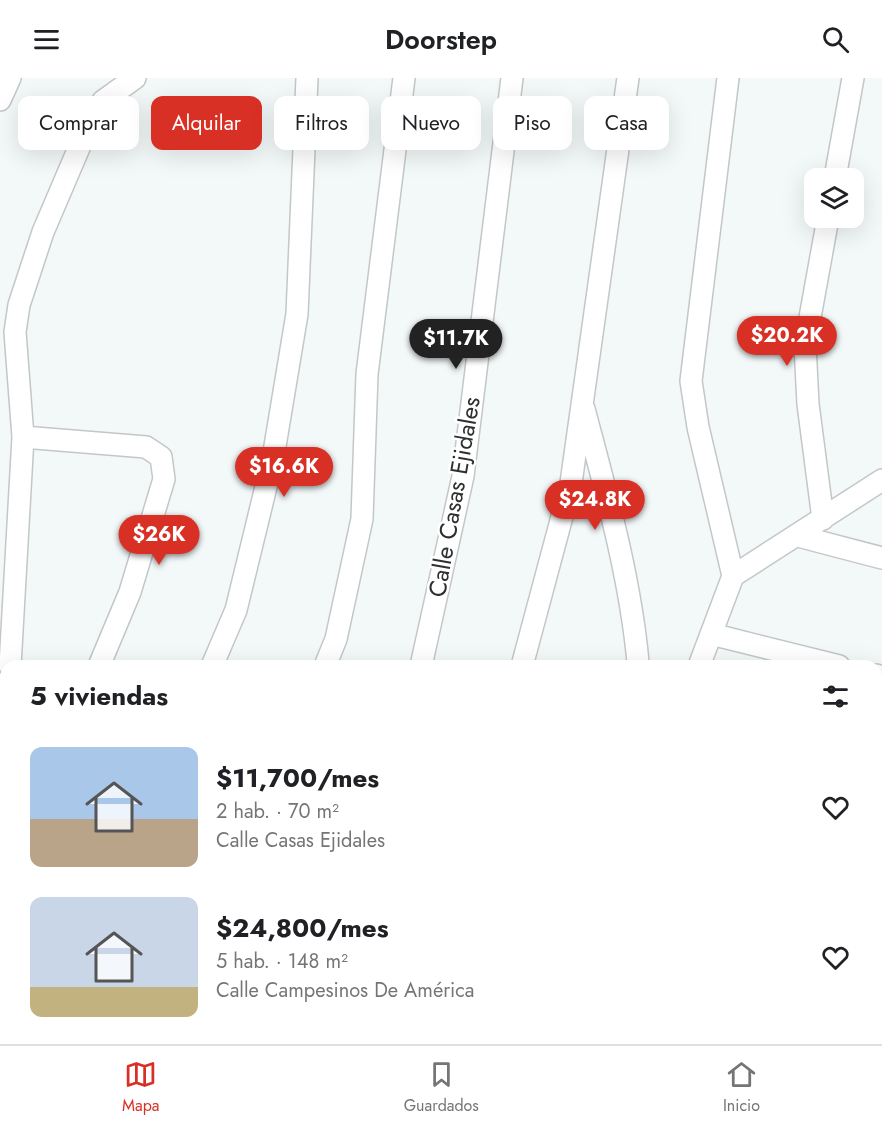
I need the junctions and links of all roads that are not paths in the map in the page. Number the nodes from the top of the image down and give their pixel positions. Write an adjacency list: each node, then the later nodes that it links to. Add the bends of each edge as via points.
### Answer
1 (10, 78): 9 (street)
2 (135, 78): 13 (street, via 103,101 93,115 43,232 19,305 15,332)
3 (307, 78): 22 (street, via 295,325 273,458 236,610)
4 (404, 78): 23 (street, via 367,374 362,519 336,639)
5 (512, 78): 24 (street, Calle Casas Ejidales, via 463,476)
6 (628, 78): 12 (street)
7 (728, 78): 18 (street, via 691,381)
8 (853, 78): 10 (street)
9 (0, 100)
10 (837, 168)
11 (826, 228): 15 (street, via 805,345 808,404)
12 (582, 400): 25 (street, via 571,483); 26 (street, via 606,493 634,624)
13 (23, 437): 20 (street); 21 (street, via 146,447 161,457 165,478 130,592)
14 (882, 480): 15 (street)
15 (824, 519): 16 (street)
16 (798, 536): 17 (street); 18 (street)
17 (882, 558)
18 (733, 576): 19 (street)
19 (711, 634): 27 (street); 28 (street)
20 (10, 660)
21 (102, 660)
22 (215, 660)
23 (327, 660)
24 (422, 660)
25 (524, 660)
26 (638, 660)
27 (701, 660)
28 (815, 660)

